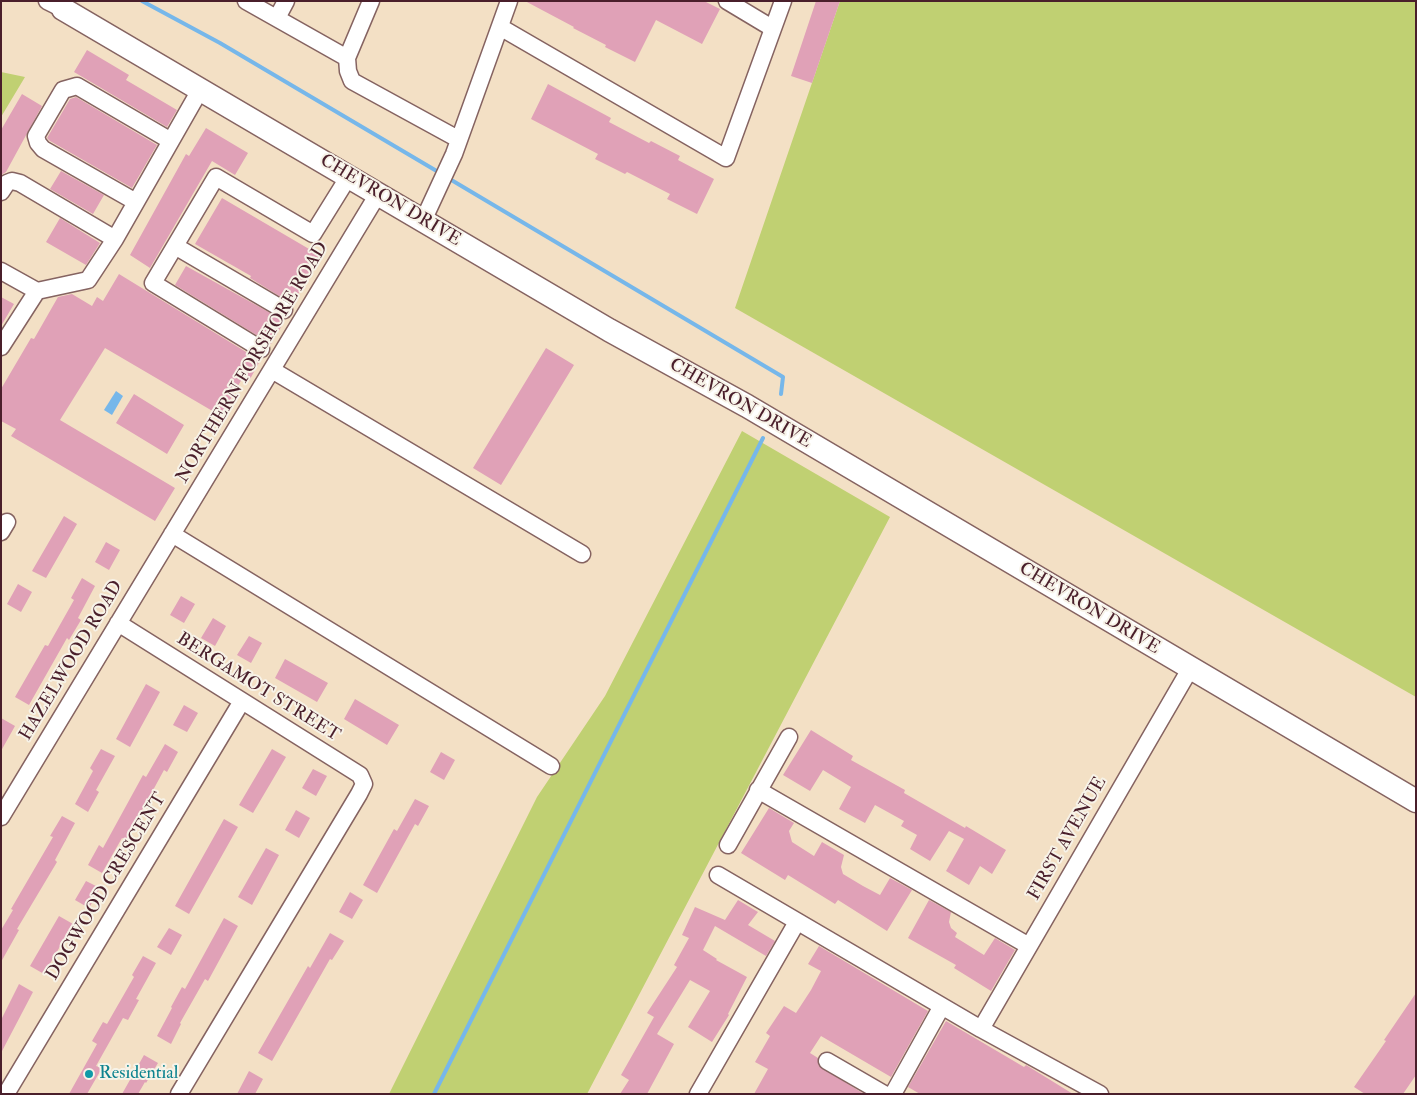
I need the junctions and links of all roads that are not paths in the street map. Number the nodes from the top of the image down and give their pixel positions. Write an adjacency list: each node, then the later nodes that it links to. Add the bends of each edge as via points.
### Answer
1 (246, 1): 8 (street)
2 (286, 1): 8 (street)
3 (371, 1): 11 (street)
4 (509, 1): 9 (street)
5 (727, 1): 10 (street)
6 (782, 1): 10 (street)
7 (55, 5): 12 (main road, CHEVRON DRIVE)
8 (277, 18): 11 (street)
9 (500, 27): 10 (street, via 726,158); 13 (street)
10 (772, 28)
11 (348, 58): 13 (street, via 352,81)
12 (200, 90): 14 (street); 15 (main road, CHEVRON DRIVE)
13 (458, 139): 19 (street)
14 (171, 141): 18 (street); 18 (street, via 77,86 63,90 36,136 44,149)
15 (349, 176): 17 (main road, CHEVRON DRIVE); 21 (street, via 313,234 216,177)
16 (1, 192): 20 (street, via 7,183 20,182)
17 (378, 194): 19 (main road, CHEVRON DRIVE); 27 (street, NORTHERN FORSHORE ROAD)
18 (136, 202): 20 (street)
19 (423, 221): 32 (main road, CHEVRON DRIVE, via 747,406)
20 (115, 239): 23 (street, via 88,280)
21 (175, 246): 24 (street); 26 (street, via 153,283)
22 (1, 271): 23 (street)
23 (37, 290): 25 (street)
24 (284, 310)
25 (1, 347)
26 (261, 348)
27 (272, 370): 28 (street, NORTHERN FORSHORE ROAD); 30 (street)
28 (172, 534): 29 (street, NORTHERN FORSHORE ROAD); 35 (street)
29 (161, 552): 31 (street, HAZELWOOD ROAD)
30 (582, 554)
31 (118, 623): 33 (street, BERGAMOT STREET); 38 (street, HAZELWOOD ROAD)
32 (1190, 669): 37 (main road, CHEVRON DRIVE); 42 (street, FIRST AVENUE)
33 (242, 701): 46 (street, DOGWOOD CRESCENT); 47 (street, BERGAMOT STREET, via 360,775 364,784)
34 (789, 736): 36 (street)
35 (552, 766)
36 (758, 790): 39 (street); 42 (street)
37 (1416, 801)
38 (1, 817)
39 (728, 845)
40 (718, 876): 41 (street)
41 (797, 922): 43 (street); 48 (street)
42 (1029, 946): 44 (street, FIRST AVENUE)
43 (942, 1006): 44 (street); 50 (street)
44 (981, 1029): 51 (street)
45 (826, 1061): 49 (street)
46 (6, 1094)
47 (179, 1094)
48 (698, 1094)
49 (884, 1094)
50 (893, 1094)
51 (1100, 1094)

